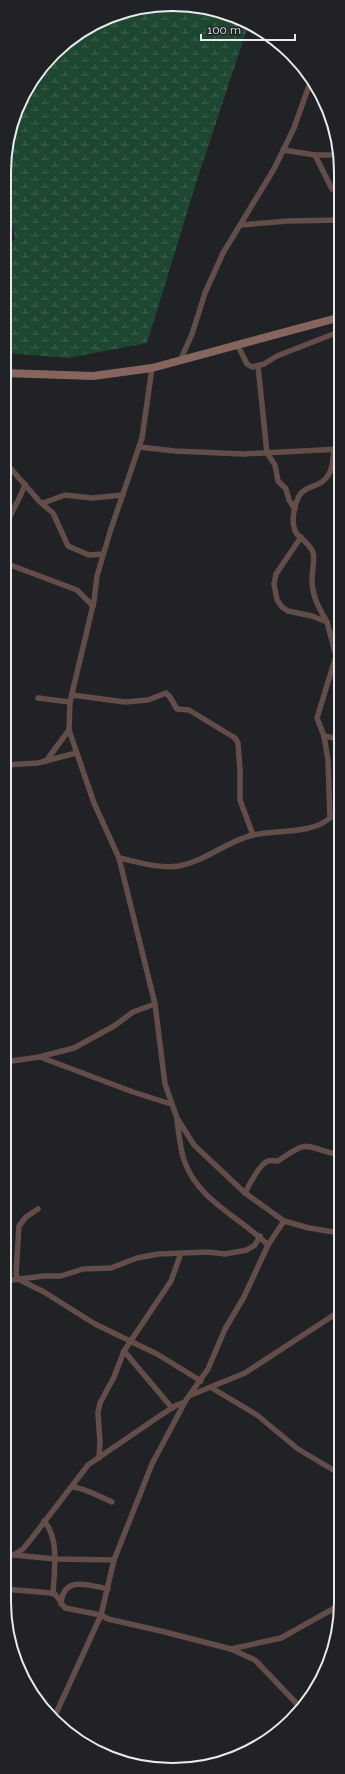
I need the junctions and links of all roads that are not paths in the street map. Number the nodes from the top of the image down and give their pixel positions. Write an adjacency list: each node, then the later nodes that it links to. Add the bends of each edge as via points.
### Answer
1 (309, 86): 2 (street)
2 (283, 150): 3 (street); 7 (street, via 251,210)
3 (315, 155): 4 (street); 5 (street)
4 (333, 155)
5 (332, 189)
6 (334, 220): 7 (street)
7 (240, 225): 11 (street, via 216,268)
8 (334, 319): 10 (main road)
9 (334, 333): 12 (street)
10 (238, 346): 11 (main road); 12 (street, via 247,364 252,367)
11 (180, 361): 13 (main road)
12 (258, 366): 17 (street)
13 (152, 368): 14 (main road, via 93,376); 15 (street, via 145,424)
14 (11, 373)
15 (139, 447): 17 (street, via 175,451); 20 (street)
16 (334, 449): 17 (street); 22 (street, via 326,479 303,490)
17 (267, 453): 22 (street, via 275,465 278,482 286,489)
18 (11, 469): 19 (street)
19 (25, 484): 21 (street); 23 (street, via 21,498)
20 (123, 495): 21 (street, via 92,498 65,495); 25 (street)
21 (43, 503): 25 (street, via 56,519 68,546 89,555)
22 (295, 509): 24 (street, via 294,527)
23 (11, 510)
24 (301, 537): 28 (street, via 312,550 312,581 316,603); 28 (street, via 276,574 274,584 277,600 288,611)
25 (103, 554): 27 (street)
26 (11, 565): 27 (street, via 77,590)
27 (92, 606): 31 (street)
28 (327, 622): 29 (street)
29 (334, 648)
30 (334, 662): 35 (street, via 318,712 319,725)
31 (72, 695): 33 (street); 40 (street, via 125,702 148,700 166,693 178,709 190,710 236,738 240,800)
32 (38, 698): 33 (street)
33 (70, 702): 34 (street)
34 (69, 730): 37 (street); 38 (street)
35 (324, 736): 36 (street); 40 (street, via 328,760 331,816 329,819 303,829)
36 (334, 738)
37 (76, 753): 38 (street); 41 (street, via 94,803)
38 (46, 761): 39 (street)
39 (11, 764)
40 (252, 835): 41 (street, via 226,845 199,860 179,866 155,865)
41 (119, 858): 42 (street)
42 (155, 1004): 43 (street, via 133,1012 114,1026 74,1048); 45 (street, via 165,1084)
43 (39, 1057): 44 (street); 45 (street)
44 (11, 1061)
45 (171, 1104): 46 (street)
46 (176, 1118): 48 (street, via 194,1145); 52 (street, via 184,1159 197,1185 208,1197)
47 (334, 1154): 48 (street, via 308,1145 302,1146 278,1161 265,1163)
48 (245, 1193): 50 (street)
49 (38, 1209): 55 (street, via 26,1216 19,1226 16,1274)
50 (284, 1221): 51 (street); 53 (street)
51 (334, 1232)
52 (260, 1236): 53 (street); 54 (street, via 255,1245 235,1253)
53 (268, 1245): 60 (street)
54 (181, 1253): 55 (street, via 137,1258 111,1268 83,1269 61,1276); 58 (street, via 171,1281)
55 (18, 1279): 56 (street); 58 (street, via 44,1292 94,1324)
56 (11, 1280)
57 (334, 1316): 61 (street, via 245,1373)
58 (132, 1341): 59 (street); 60 (street)
59 (124, 1351): 64 (street); 65 (street, via 100,1403)
60 (201, 1381): 62 (street)
61 (212, 1388): 62 (street); 66 (street, via 257,1415 298,1449)
62 (191, 1395): 63 (street)
63 (185, 1402): 64 (street); 73 (street, via 152,1464)
64 (172, 1408): 65 (street)
65 (99, 1458): 67 (street, via 88,1465)
66 (334, 1470)
67 (73, 1487): 68 (street); 69 (street)
68 (112, 1502)
69 (44, 1521): 71 (street, via 23,1549); 72 (street, via 52,1534)
70 (11, 1554): 71 (street)
71 (15, 1554): 72 (street)
72 (55, 1559): 73 (street); 76 (street)
73 (114, 1560): 75 (street)
74 (11, 1589): 76 (street)
75 (108, 1589): 77 (street, via 85,1584 71,1585 66,1589); 79 (street)
76 (53, 1594): 77 (street)
77 (61, 1604): 79 (street, via 69,1609)
78 (334, 1608): 80 (street, via 281,1638)
79 (101, 1615): 80 (street, via 108,1620); 82 (street)
80 (231, 1649): 81 (street, via 255,1660)
81 (298, 1704)
82 (56, 1714)

